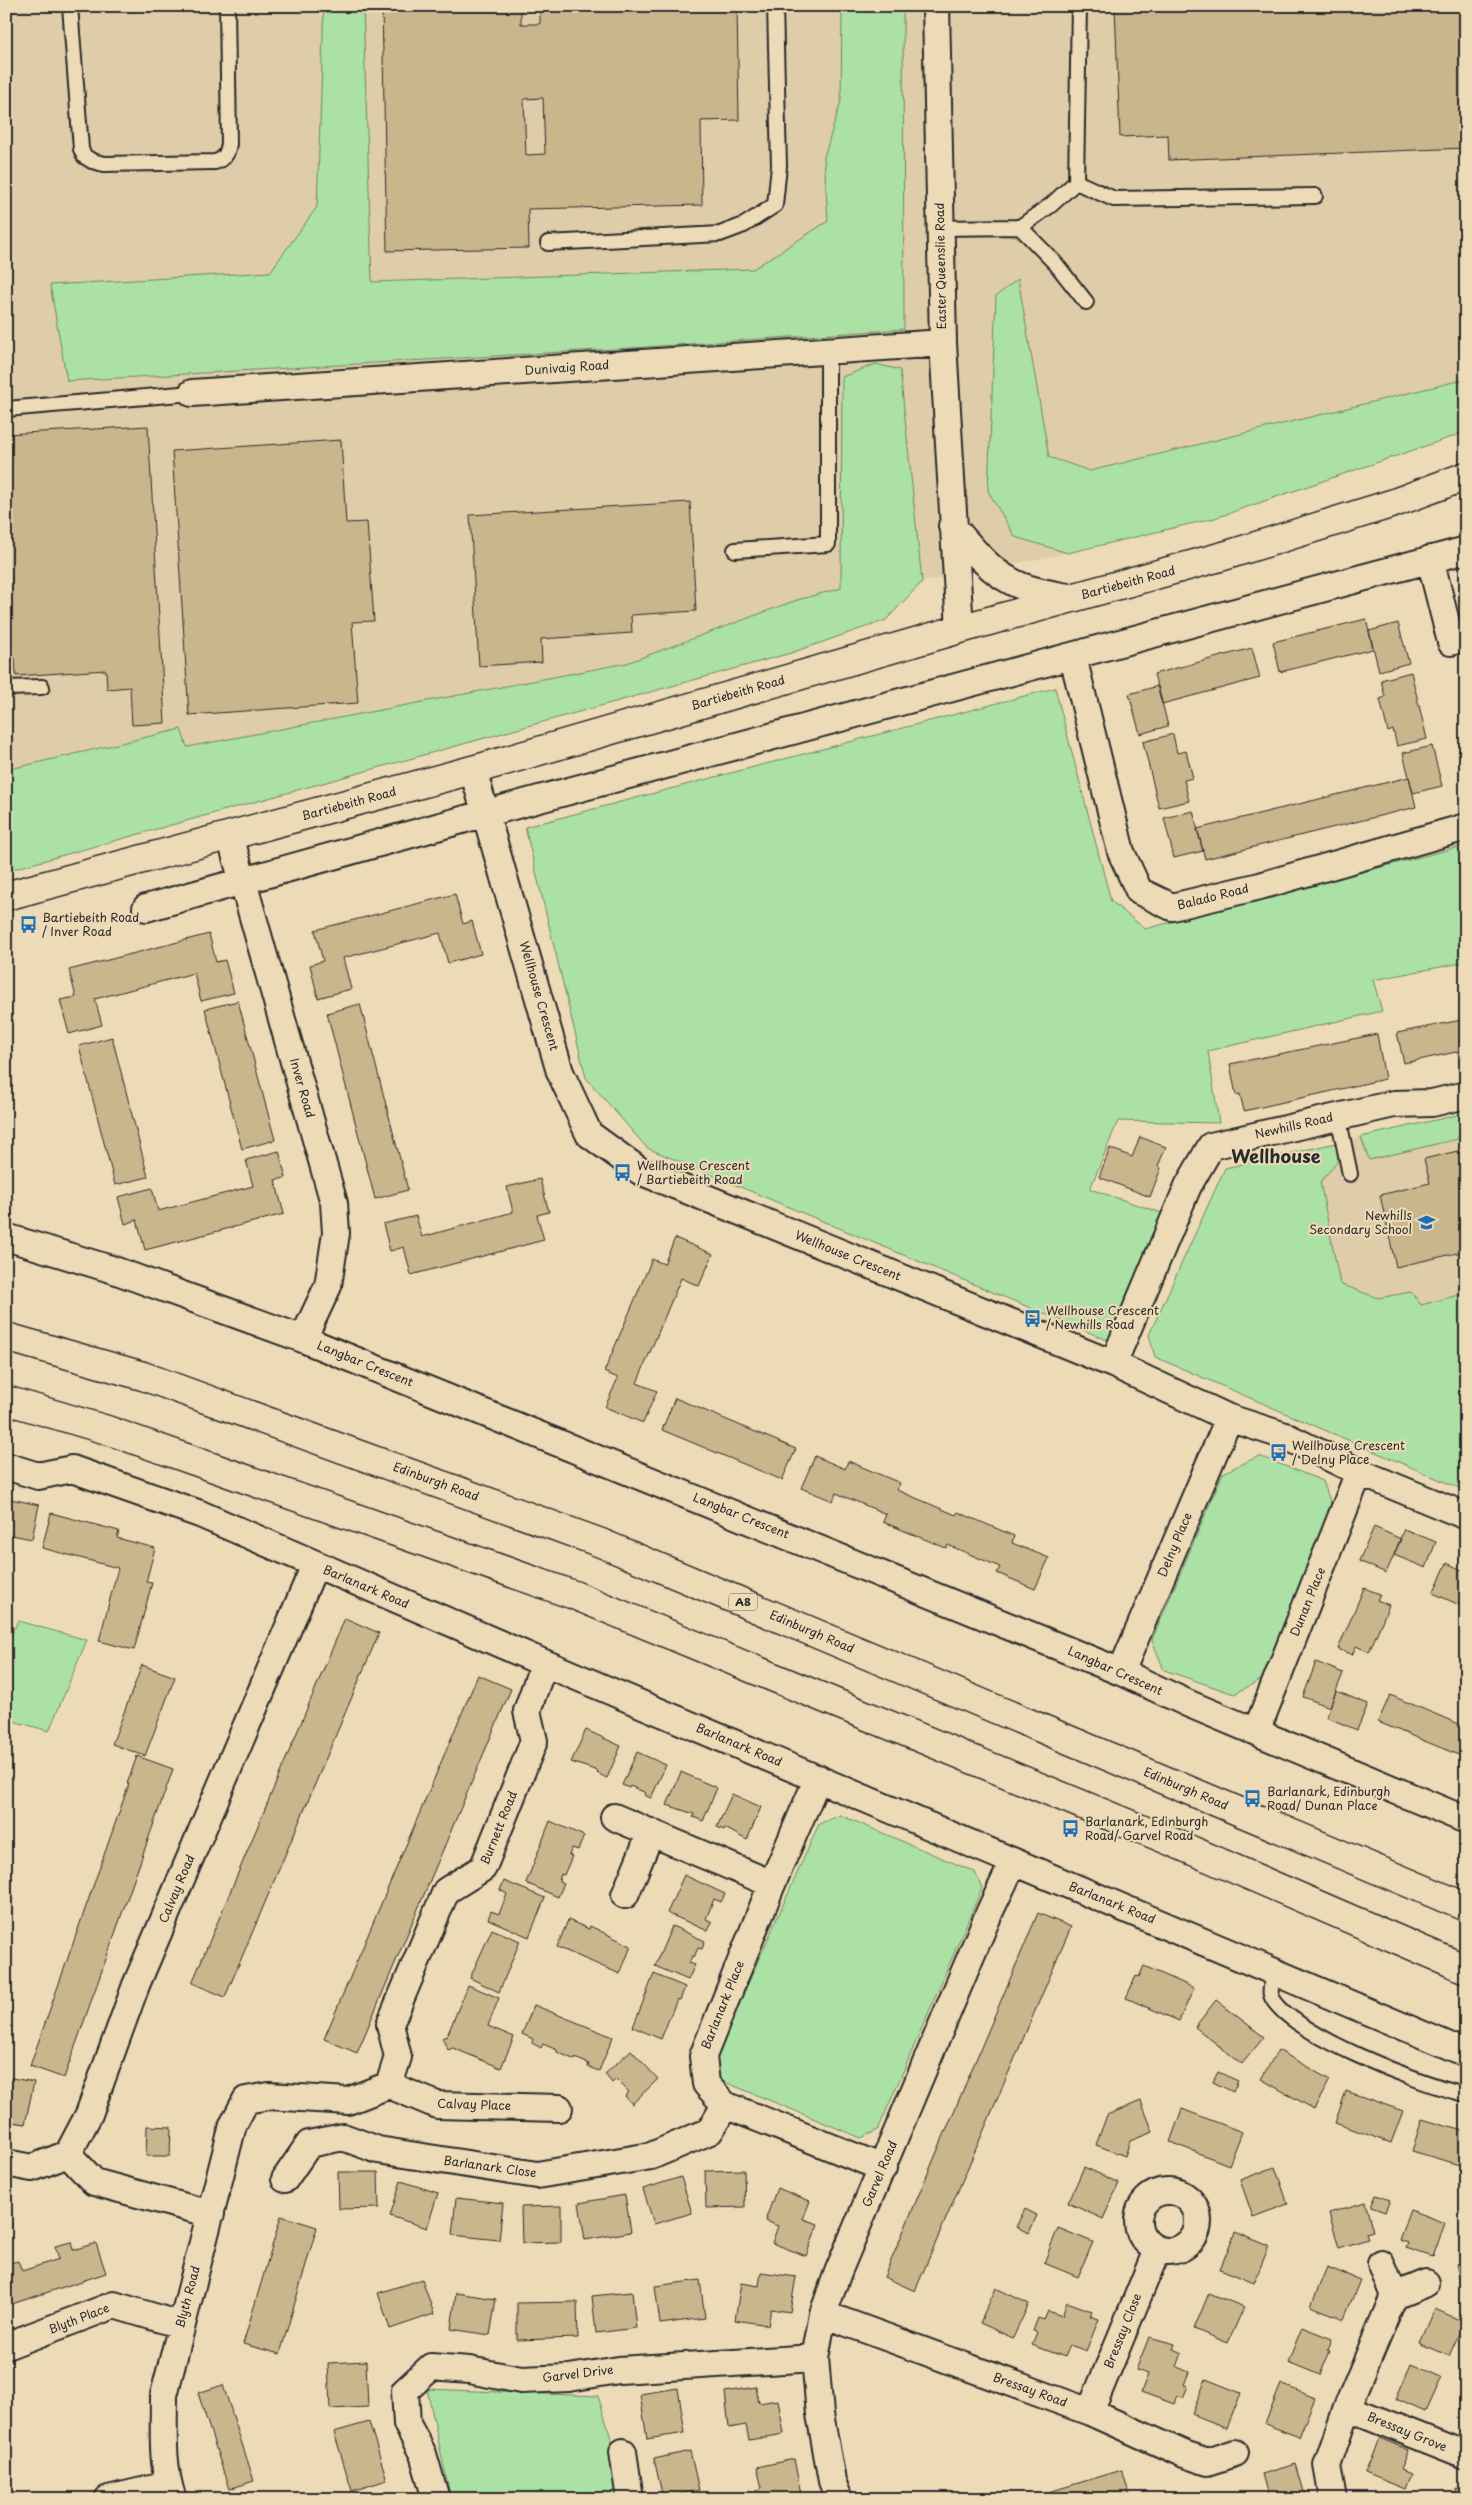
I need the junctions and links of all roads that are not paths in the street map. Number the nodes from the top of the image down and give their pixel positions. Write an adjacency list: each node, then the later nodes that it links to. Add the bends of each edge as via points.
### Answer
1 (70, 6): 2 (lane, via 81,150 92,161 104,164 223,160 229,144)
2 (227, 6)
3 (775, 6): 10 (lane, via 779,166 775,205 744,225 720,234)
4 (936, 6): 9 (street, Easter Queenslie Road)
5 (1079, 6): 6 (lane)
6 (1076, 182): 7 (lane, via 1114,199); 8 (lane)
7 (1315, 196)
8 (1020, 227): 9 (lane); 11 (lane, via 1056,264)
9 (940, 228): 12 (street, Easter Queenslie Road)
10 (548, 243)
11 (1086, 302)
12 (942, 342): 13 (street, Dunivaig Road); 17 (street, Easter Queenslie Road)
13 (828, 350): 14 (street, Dunivaig Road); 18 (lane, via 828,544)
14 (192, 393): 15 (lane)
15 (6, 409)
16 (1466, 476): 21 (main road, Bartiebeith Road, via 1394,503 1227,556)
17 (952, 526): 21 (street, via 982,559 1008,580 1031,589); 22 (street, Easter Queenslie Road)
18 (735, 550)
19 (1466, 550): 20 (street)
20 (1430, 559): 23 (street); 24 (street)
21 (1073, 598): 22 (main road, Bartiebeith Road)
22 (960, 629): 27 (main road, Bartiebeith Road)
23 (1451, 642)
24 (1073, 657): 28 (street); 29 (street, Balado Road, via 1122,852 1140,891 1172,907 1260,886)
25 (6, 688): 26 (lane)
26 (42, 688)
27 (474, 770): 28 (street, Wellhouse Crescent); 30 (main road, Bartiebeith Road)
28 (486, 813): 31 (street); 40 (street, Wellhouse Crescent, via 560,1072 589,1134 640,1171)
29 (1466, 827)
30 (230, 836): 31 (street, Inver Road); 32 (main road, Bartiebeith Road)
31 (244, 880): 33 (street); 39 (street, Inver Road, via 334,1203 336,1234 328,1286)
32 (6, 896)
33 (146, 908)
34 (1466, 1095): 35 (street, Newhills Road, via 1432,1103 1394,1104)
35 (1338, 1116): 36 (lane); 40 (street, Newhills Road, via 1211,1146 1188,1186)
36 (1350, 1174)
37 (6, 1237): 39 (street, Langbar Crescent, via 114,1270)
38 (6, 1337): 57 (main road, Edinburgh Road / A8, via 144,1376 601,1542)
39 (303, 1339): 48 (street, Langbar Crescent)
40 (1113, 1364): 42 (street, Wellhouse Crescent)
41 (6, 1400): 58 (main road, via 106,1430 574,1595 1170,1841)
42 (1229, 1418): 44 (street, Wellhouse Crescent, via 1285,1436); 48 (street, Delny Place)
43 (6, 1466): 46 (street, Barlanark Road, via 38,1476 72,1469 200,1514)
44 (1359, 1472): 45 (street, Wellhouse Crescent); 49 (street, Dunan Place)
45 (1466, 1516)
46 (315, 1565): 47 (street, Barlanark Road); 65 (street, Calvay Road, via 136,1985 89,2114)
47 (544, 1663): 50 (street, Barlanark Road); 61 (street, Burnett Road, via 527,1711 534,1741 483,1868 446,1891 390,2024 398,2057)
48 (1121, 1672): 49 (street, Langbar Crescent)
49 (1256, 1732): 52 (street, Langbar Crescent)
50 (818, 1778): 54 (street, Barlanark Road); 55 (street, Barlanark Place)
51 (614, 1817): 53 (street)
52 (1466, 1820)
53 (651, 1832): 55 (street); 56 (street)
54 (1013, 1863): 59 (street, Barlanark Road); 67 (street, Garvel Road)
55 (772, 1884): 63 (street, Barlanark Place, via 703,2056 706,2084)
56 (625, 1895)
57 (1466, 1907)
58 (1466, 1969)
59 (1278, 1974): 60 (street, Barlanark Road); 62 (lane, via 1271,1988 1272,1996 1281,2009 1304,2025 1365,2058 1421,2082)
60 (1466, 2053)
61 (389, 2086): 64 (street, Calvay Place, via 437,2105); 69 (street, Blyth Road, via 348,2101 269,2096 246,2100 233,2125)
62 (1466, 2094)
63 (725, 2104): 67 (street, Barlanark Place); 68 (street, Barlanark Close, via 710,2131 651,2156 537,2176 378,2150 343,2137 309,2144)
64 (559, 2108)
65 (68, 2154): 66 (street, via 32,2168); 69 (street, via 94,2182)
66 (6, 2163)
67 (883, 2168): 74 (street, Garvel Road)
68 (285, 2179)
69 (211, 2214): 75 (street, Blyth Road)
70 (1157, 2250): 79 (street, Bressay Close)
71 (1381, 2263): 73 (street)
72 (1426, 2284): 73 (street)
73 (1394, 2296): 78 (street)
74 (823, 2314): 77 (street, Garvel Road); 79 (street, Bressay Road)
75 (181, 2325): 76 (street, Blyth Place, via 114,2305); 83 (street, Blyth Road, via 164,2395 164,2439)
76 (6, 2346)
77 (815, 2358): 85 (street, Garvel Drive, via 618,2370 569,2378 521,2380 431,2367 405,2392 407,2424 423,2454); 87 (street, Garvel Road, via 820,2414 832,2482)
78 (1347, 2408): 82 (street, Bressay Grove); 88 (street, via 1327,2465)
79 (1090, 2412): 81 (street, Bressay Road, via 1208,2462)
80 (623, 2452): 86 (street)
81 (1235, 2453)
82 (1466, 2455)
83 (170, 2492): 84 (street)
84 (108, 2499)
85 (436, 2499)
86 (630, 2499)
87 (839, 2499)
88 (1333, 2499)

